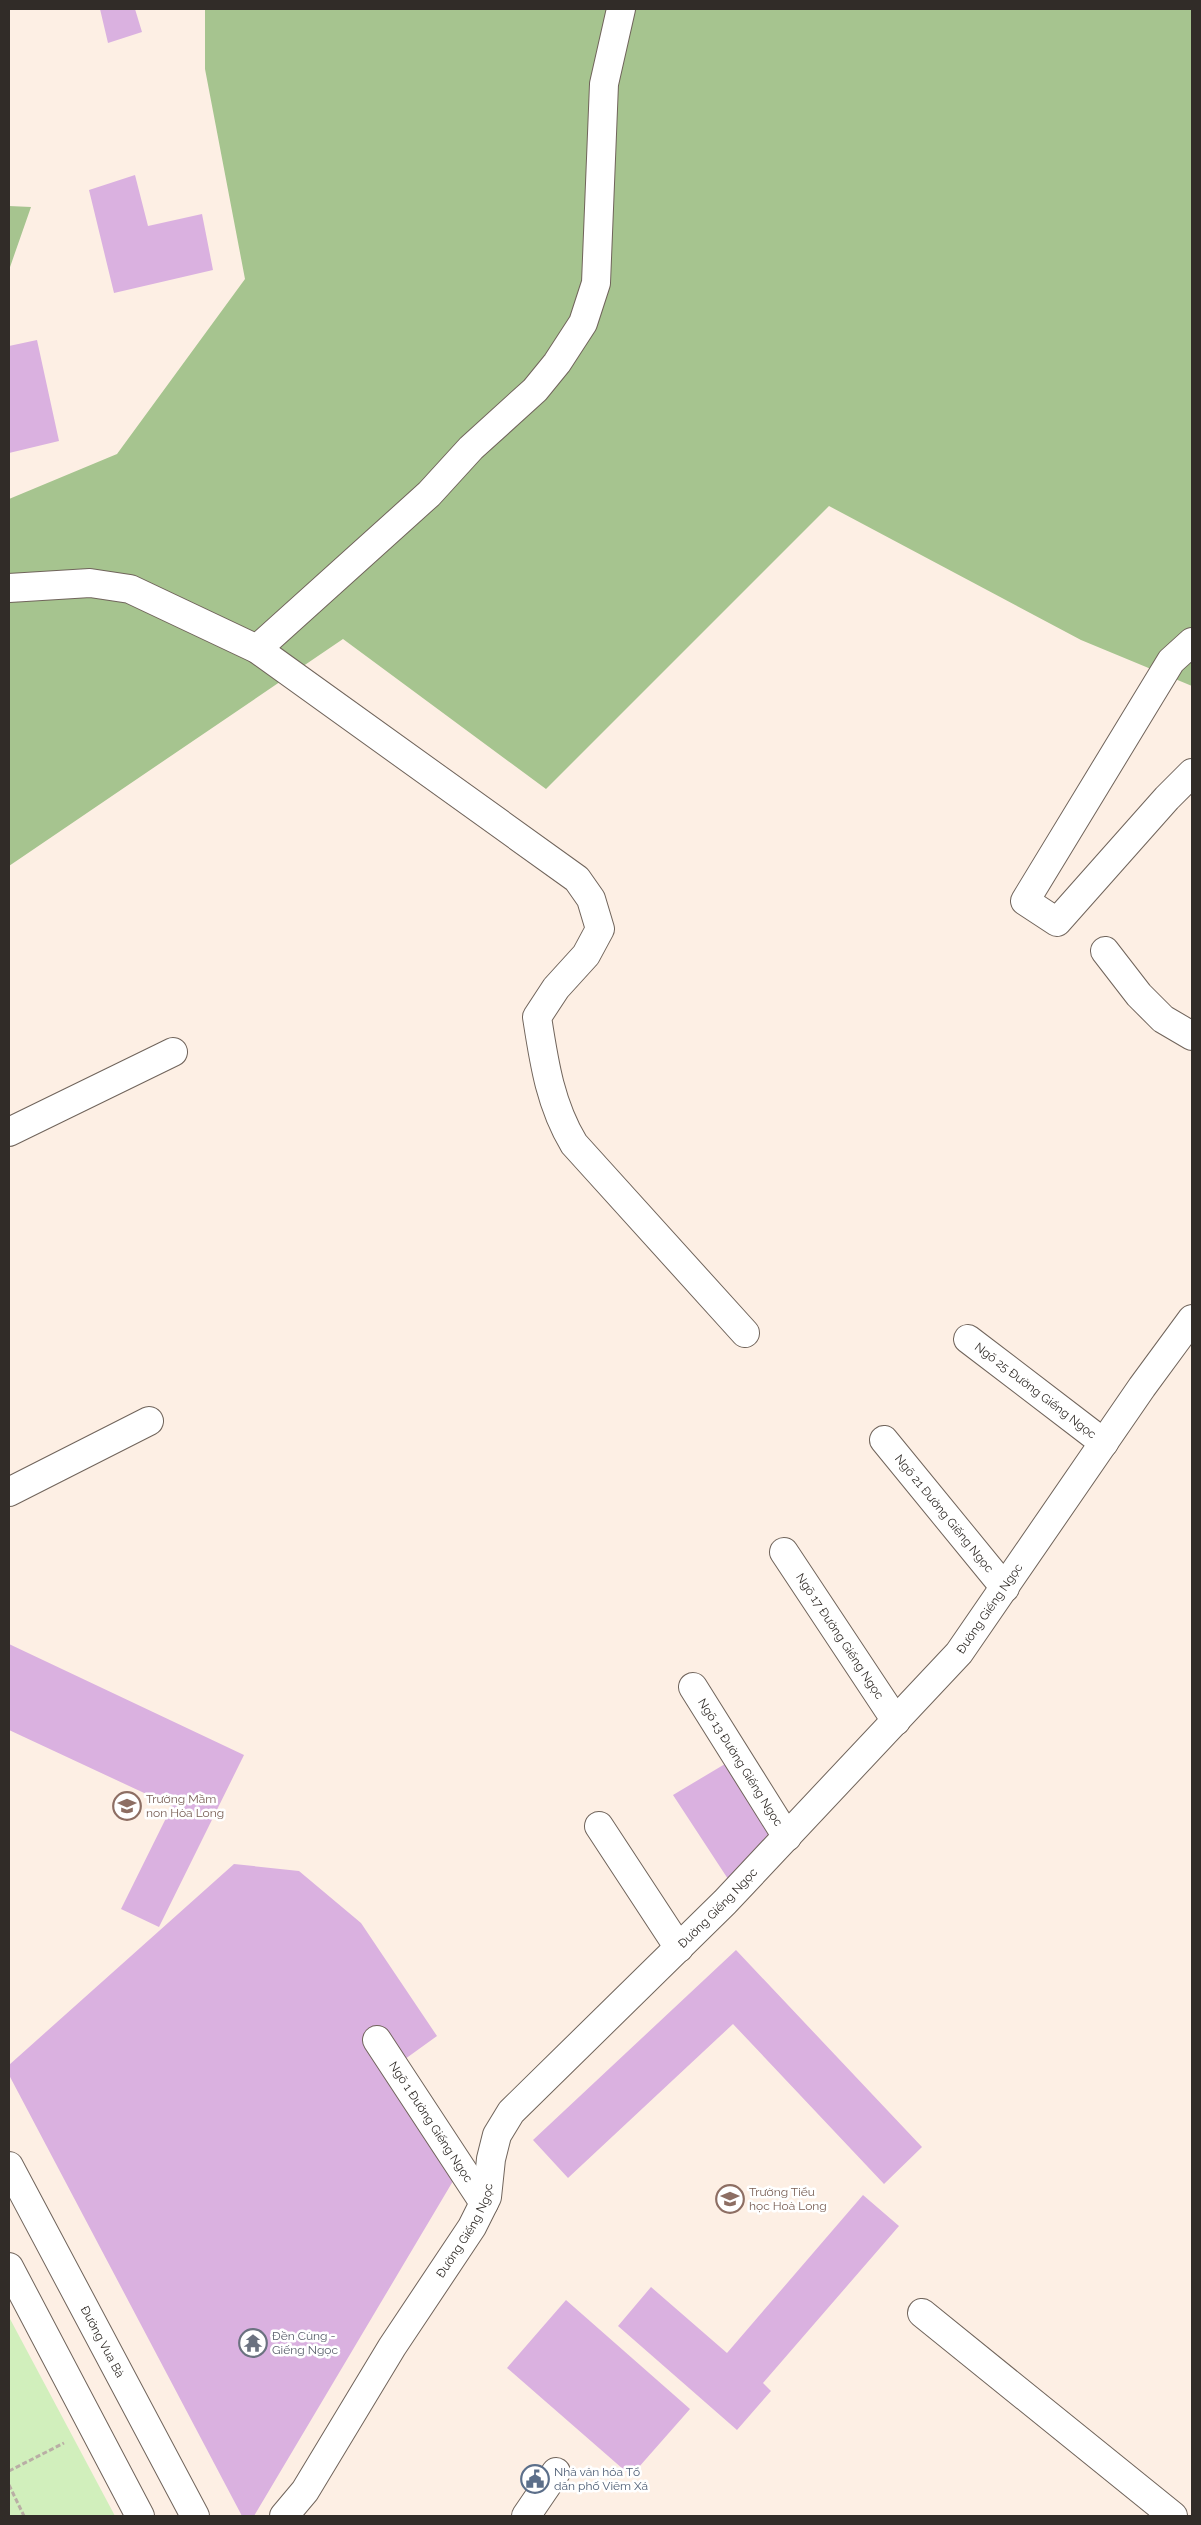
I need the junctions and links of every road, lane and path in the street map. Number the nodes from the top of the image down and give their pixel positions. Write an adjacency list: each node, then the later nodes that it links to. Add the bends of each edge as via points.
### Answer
1 (621, 9): 4 (street, via 604,84 596,283 583,323 535,390 471,448 428,494)
2 (9, 588): 4 (street, via 90,583 130,589)
3 (1192, 642): 5 (street, via 1171,660 1024,901 1057,922)
4 (256, 649): 11 (street, via 577,879 591,899 600,929 586,955 556,988 537,1017 548,1084 561,1122 574,1144)
5 (1192, 773)
6 (1106, 952): 7 (street, via 1139,995 1163,1019)
7 (1192, 1036)
8 (173, 1052): 9 (street)
9 (9, 1132)
10 (1192, 1319): 15 (street, Đường Giếng Ngọc)
11 (745, 1333)
12 (968, 1339): 15 (street, Ngõ 25 Đường Giếng Ngọc)
13 (149, 1421): 16 (street)
14 (884, 1440): 18 (street, Ngõ 21 Đường Giếng Ngọc)
15 (1104, 1443): 18 (street, Đường Giếng Ngọc)
16 (9, 1492)
17 (784, 1552): 20 (street, Ngõ 17 Đường Giếng Ngọc)
18 (1005, 1588): 20 (street, Đường Giếng Ngọc, via 959,1653)
19 (693, 1687): 22 (street, Ngõ 13 Đường Giếng Ngọc)
20 (896, 1721): 22 (street, Đường Giếng Ngọc)
21 (599, 1826): 23 (street)
22 (787, 1837): 23 (street, Đường Giếng Ngọc)
23 (679, 1948): 26 (street, Đường Giếng Ngọc, via 511,2112 497,2135)
24 (377, 2040): 26 (street, Ngõ 1 Đường Giếng Ngọc)
25 (9, 2166): 35 (street, Đường Vua Bà)
26 (484, 2203): 36 (street, Đường Giếng Ngọc, via 305,2491)
27 (9, 2267): 34 (street)
28 (922, 2313): 38 (street)
29 (64, 2443): 30 (path)
30 (9, 2470)
31 (556, 2472): 37 (street)
32 (9, 2485): 33 (path)
33 (24, 2516)
34 (140, 2516)
35 (195, 2516)
36 (284, 2516)
37 (526, 2516)
38 (1173, 2516)

